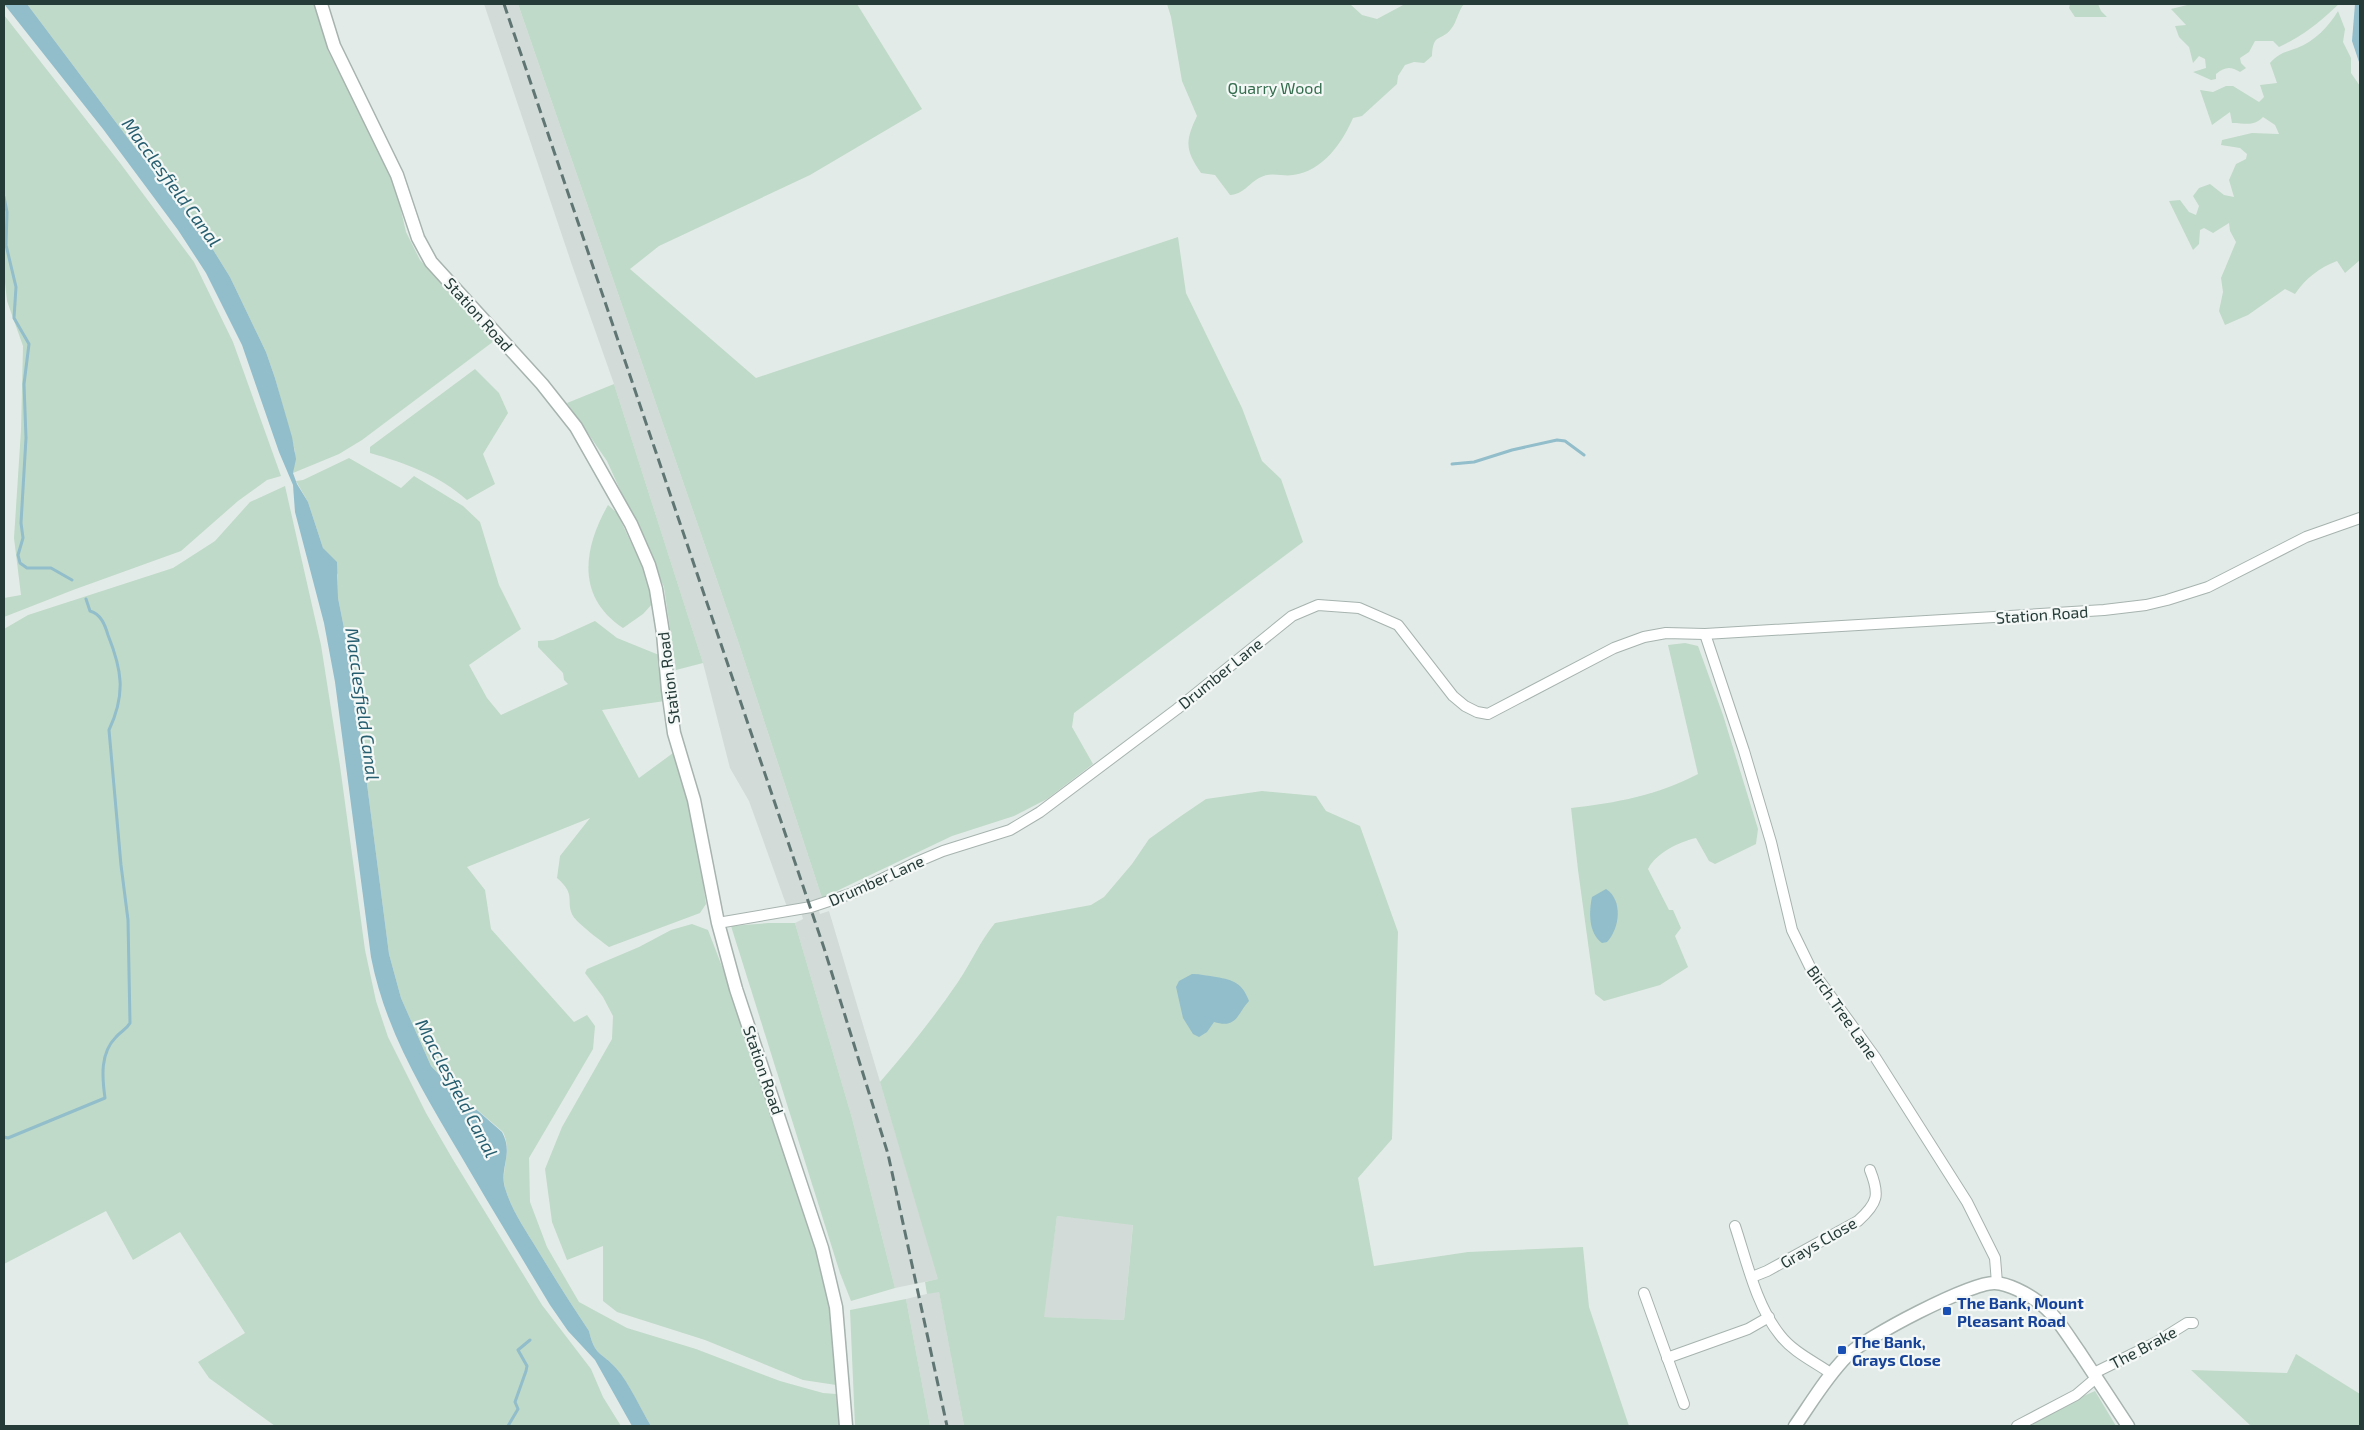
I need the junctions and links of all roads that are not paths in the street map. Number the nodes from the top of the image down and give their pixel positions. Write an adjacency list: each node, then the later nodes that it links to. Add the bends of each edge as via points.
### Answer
1 (321, 4): 4 (street, Station Road, via 334,46 396,175 418,238 431,262 542,384 576,427 631,524 649,565 663,633 674,733 694,800)
2 (2360, 518): 3 (street, Station Road, via 2306,537 2208,587 2146,605)
3 (1705, 634): 4 (street, Drumber Lane, via 1666,633 1614,648 1488,714 1465,706 1453,696 1398,625 1359,608 1318,605 1292,616 1040,812 1010,830 943,851 854,893 811,908); 8 (street, Birch Tree Lane, via 1766,824 1792,930 1811,969 1875,1056 1967,1202 1995,1258)
4 (718, 923): 16 (street, Station Road, via 736,989 822,1248 836,1307)
5 (1870, 1170): 7 (street, Grays Close, via 1877,1191 1867,1213 1767,1271)
6 (1735, 1226): 7 (street)
7 (1752, 1276): 10 (street)
8 (1997, 1283): 13 (street, via 1963,1290 1879,1333 1847,1356); 14 (street, via 2015,1288 2047,1309)
9 (1644, 1292): 12 (street)
10 (1769, 1317): 12 (street, via 1748,1329); 13 (street, via 1790,1345)
11 (2192, 1323): 14 (street, The Brake)
12 (1667, 1358): 15 (street)
13 (1832, 1374): 17 (street)
14 (2095, 1376): 18 (street, The Brake, via 2062,1402); 19 (street)
15 (1684, 1404)
16 (846, 1426)
17 (1795, 1426)
18 (2017, 1426)
19 (2128, 1426)

